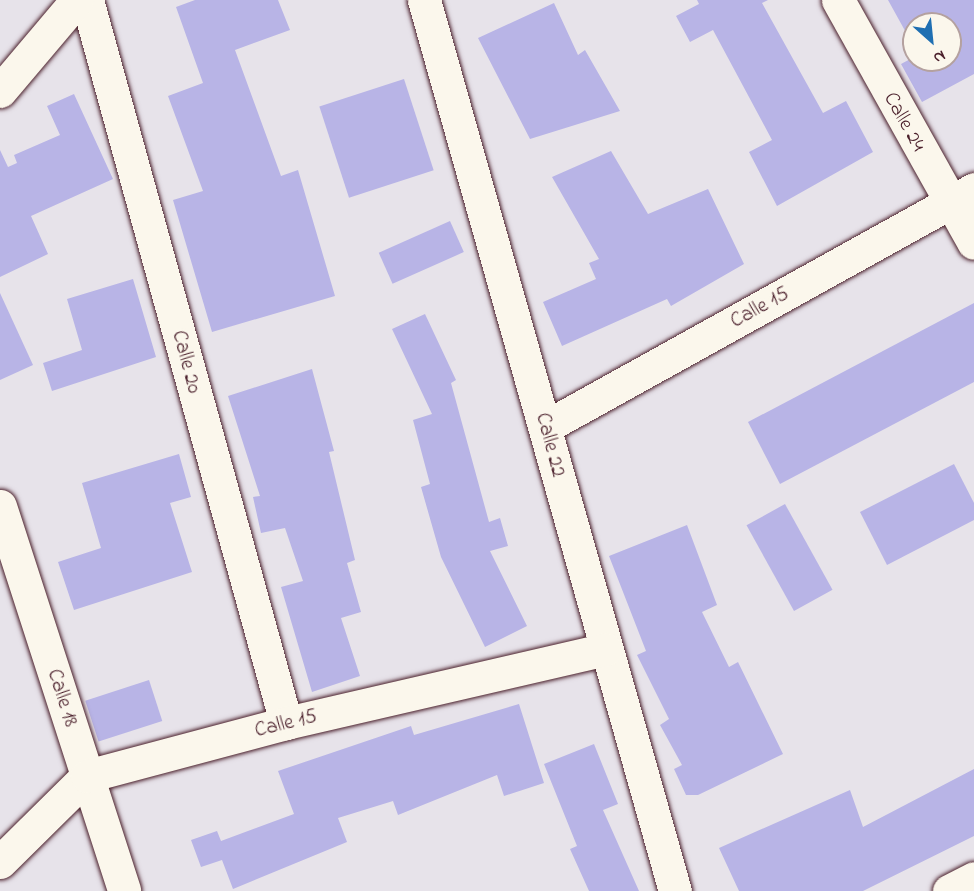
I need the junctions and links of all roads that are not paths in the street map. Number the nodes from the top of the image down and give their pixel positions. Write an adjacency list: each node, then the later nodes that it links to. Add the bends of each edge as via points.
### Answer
1 (77, 0): 5 (main road)
2 (87, 0): 11 (main road, Calle 20)
3 (424, 0): 8 (main road, Calle 22)
4 (838, 0): 6 (main road, Calle 24)
5 (0, 91)
6 (961, 196): 7 (main road, Calle 24); 8 (main road, Calle 15)
7 (974, 243)
8 (545, 427): 10 (main road, Calle 22)
9 (0, 506): 12 (main road, Calle 18)
10 (606, 649): 11 (main road, Calle 15); 16 (main road, Calle 22)
11 (286, 723): 12 (main road, Calle 15)
12 (87, 776): 13 (main road, Calle 15); 15 (main road, Calle 18)
13 (0, 862)
14 (974, 878): 17 (main road)
15 (123, 891)
16 (675, 891)
17 (949, 891)

